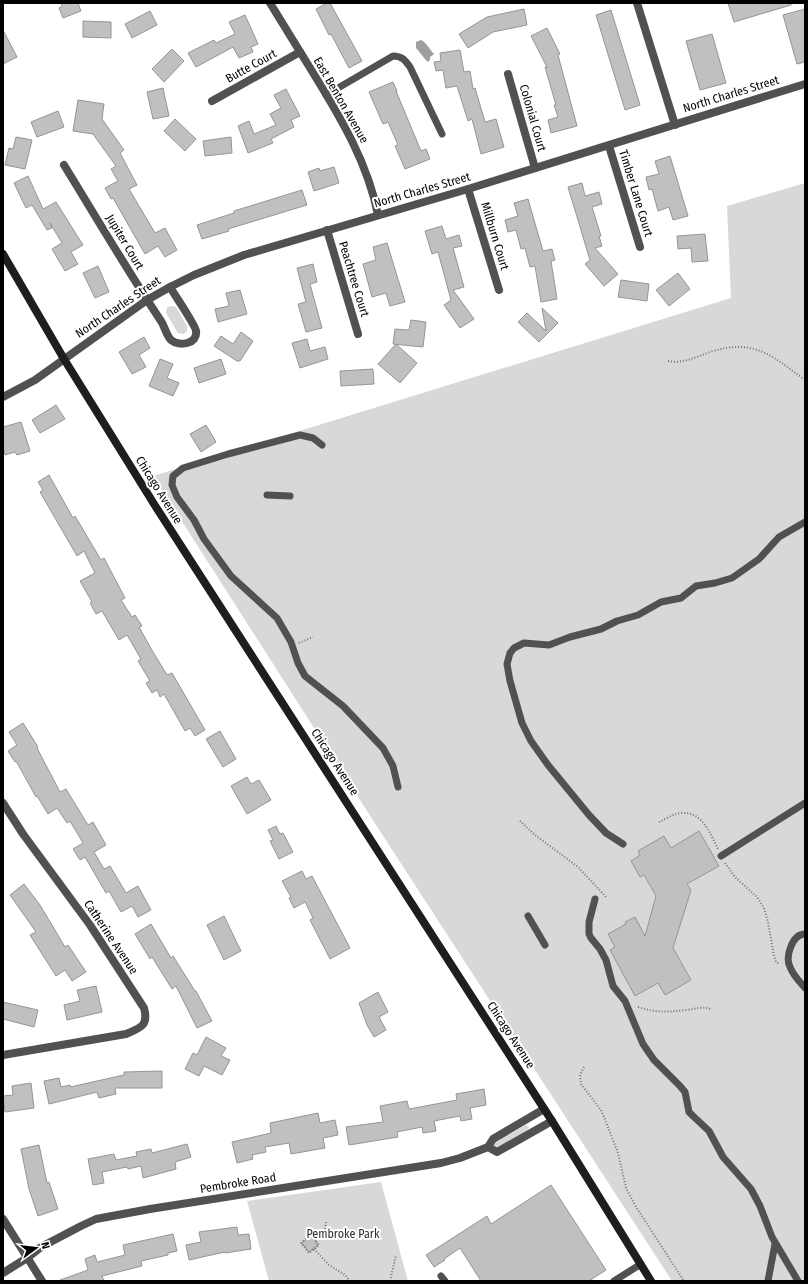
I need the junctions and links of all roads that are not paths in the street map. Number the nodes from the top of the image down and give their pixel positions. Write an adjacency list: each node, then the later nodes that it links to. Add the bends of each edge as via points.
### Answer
1 (270, 3): 3 (street, East Benton Avenue)
2 (637, 3): 8 (street)
3 (300, 52): 6 (street, East Benton Avenue); 7 (street, Butte Court)
4 (508, 74): 12 (street, Colonial Court)
5 (805, 84): 8 (street, North Charles Street)
6 (326, 95): 9 (lane, via 393,56 399,56 405,59 410,67); 14 (street, East Benton Avenue, via 359,155)
7 (212, 101)
8 (675, 125): 10 (street, North Charles Street)
9 (442, 134)
10 (609, 146): 12 (street, North Charles Street); 16 (street, Timber Lane Court)
11 (64, 165): 20 (street, Jupiter Court)
12 (535, 168): 13 (street, North Charles Street)
13 (468, 189): 14 (street, North Charles Street); 19 (street, Millburn Court)
14 (378, 215): 15 (street, North Charles Street)
15 (328, 230): 18 (street, North Charles Street, via 244,255); 21 (street, Peachtree Court)
16 (640, 247)
17 (3, 254): 22 (main road, Chicago Avenue)
18 (170, 287): 20 (street, North Charles Street); 20 (street, Jupiter Court, via 196,332 190,343 184,345 171,340 162,321)
19 (499, 290)
20 (147, 300): 22 (street, North Charles Street)
21 (358, 334)
22 (64, 359): 23 (street, North Charles Street, via 35,380); 39 (main road, Chicago Avenue, via 154,504)
23 (3, 397)
24 (322, 444): 28 (lane, via 306,436 291,437 228,454 183,468 171,480 173,490 194,520 204,540 231,576 282,624 305,676 343,706 383,748 393,766)
25 (268, 496): 26 (lane)
26 (290, 496)
27 (805, 522): 31 (lane, via 779,537 759,559 732,578 696,586 681,598 662,602 638,615 601,629 549,645 524,643 510,653 507,664 510,681 522,723 531,741 548,766 589,815 606,833)
28 (398, 787)
29 (3, 803): 38 (street, Catherine Avenue, via 90,925 144,1008 146,1016 145,1023 126,1034)
30 (805, 803): 32 (lane)
31 (623, 844)
32 (721, 856)
33 (595, 899): 43 (lane, via 589,922 589,934 606,960 613,986 625,1002 638,1034 654,1060 684,1092 689,1112 709,1131 723,1157 751,1189)
34 (528, 916): 36 (lane)
35 (805, 934): 37 (lane, via 798,936 792,945 788,960)
36 (545, 946)
37 (805, 988)
38 (3, 1055)
39 (544, 1109): 40 (main road, Chicago Avenue); 41 (street, Pembroke Road, via 493,1139)
40 (552, 1121): 41 (street, Pembroke Road, via 497,1152); 45 (main road, Chicago Avenue)
41 (488, 1148): 44 (street, Pembroke Road, via 441,1163 96,1219 41,1247)
42 (3, 1219): 44 (street)
43 (775, 1244): 50 (lane); 51 (lane)
44 (27, 1258): 46 (street, Pembroke Road); 47 (street)
45 (641, 1264): 48 (lane); 49 (main road, Chicago Avenue)
46 (3, 1273)
47 (42, 1281)
48 (614, 1281)
49 (651, 1281)
50 (768, 1281)
51 (798, 1281)

